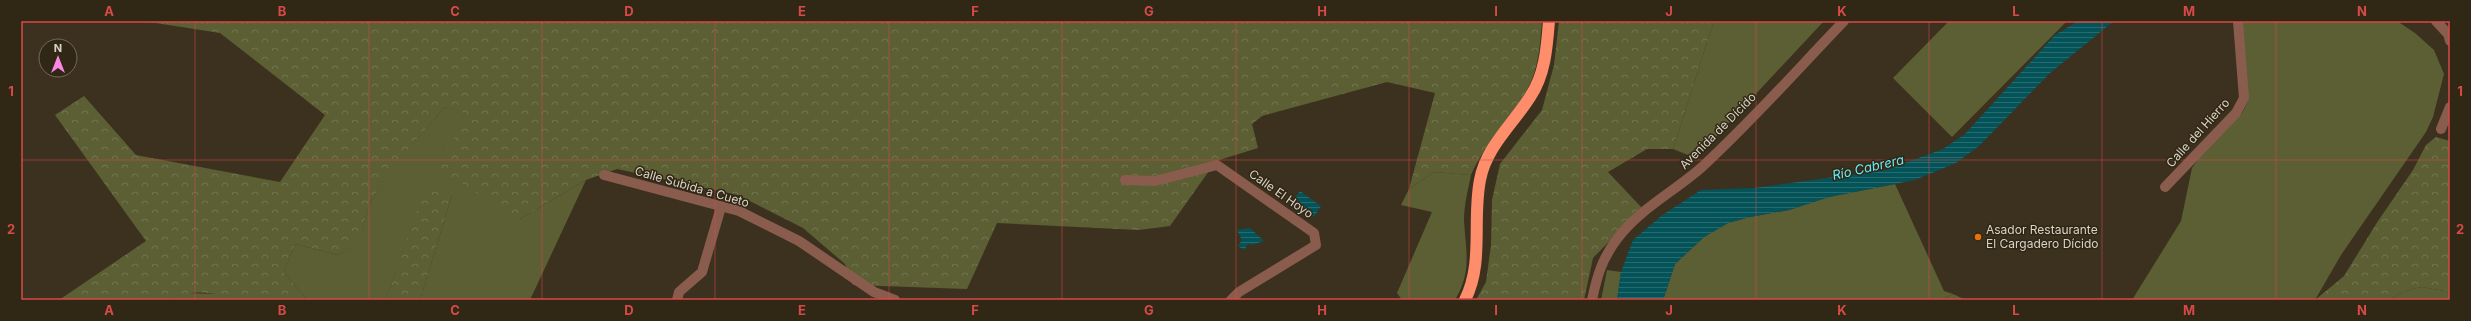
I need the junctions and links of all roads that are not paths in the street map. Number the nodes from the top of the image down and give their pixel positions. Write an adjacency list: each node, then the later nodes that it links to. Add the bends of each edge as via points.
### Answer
1 (1549, 21): 15 (highway, via 1542,72 1531,96 1490,153 1480,179 1476,258 1472,287)
2 (1844, 21): 16 (street, Avenida de Dícido, via 1716,155 1692,177 1637,218 1617,238 1599,268)
3 (2238, 21): 10 (street, Calle del Hierro, via 2244,98 2236,113)
4 (2436, 21): 5 (street, via 2448,34)
5 (2450, 41)
6 (2450, 107): 7 (street)
7 (2441, 129)
8 (604, 175): 11 (street, Calle Subida a Cueto)
9 (1125, 180): 14 (street, Calle El Hoyo, via 1155,181 1217,165 1314,233 1316,245 1246,287)
10 (2165, 187)
11 (721, 207): 12 (street, via 702,272 679,292); 13 (street, Calle Subida a Cueto, via 739,211 799,241 874,292)
12 (677, 300)
13 (894, 300)
14 (1231, 300)
15 (1465, 300)
16 (1592, 300)

